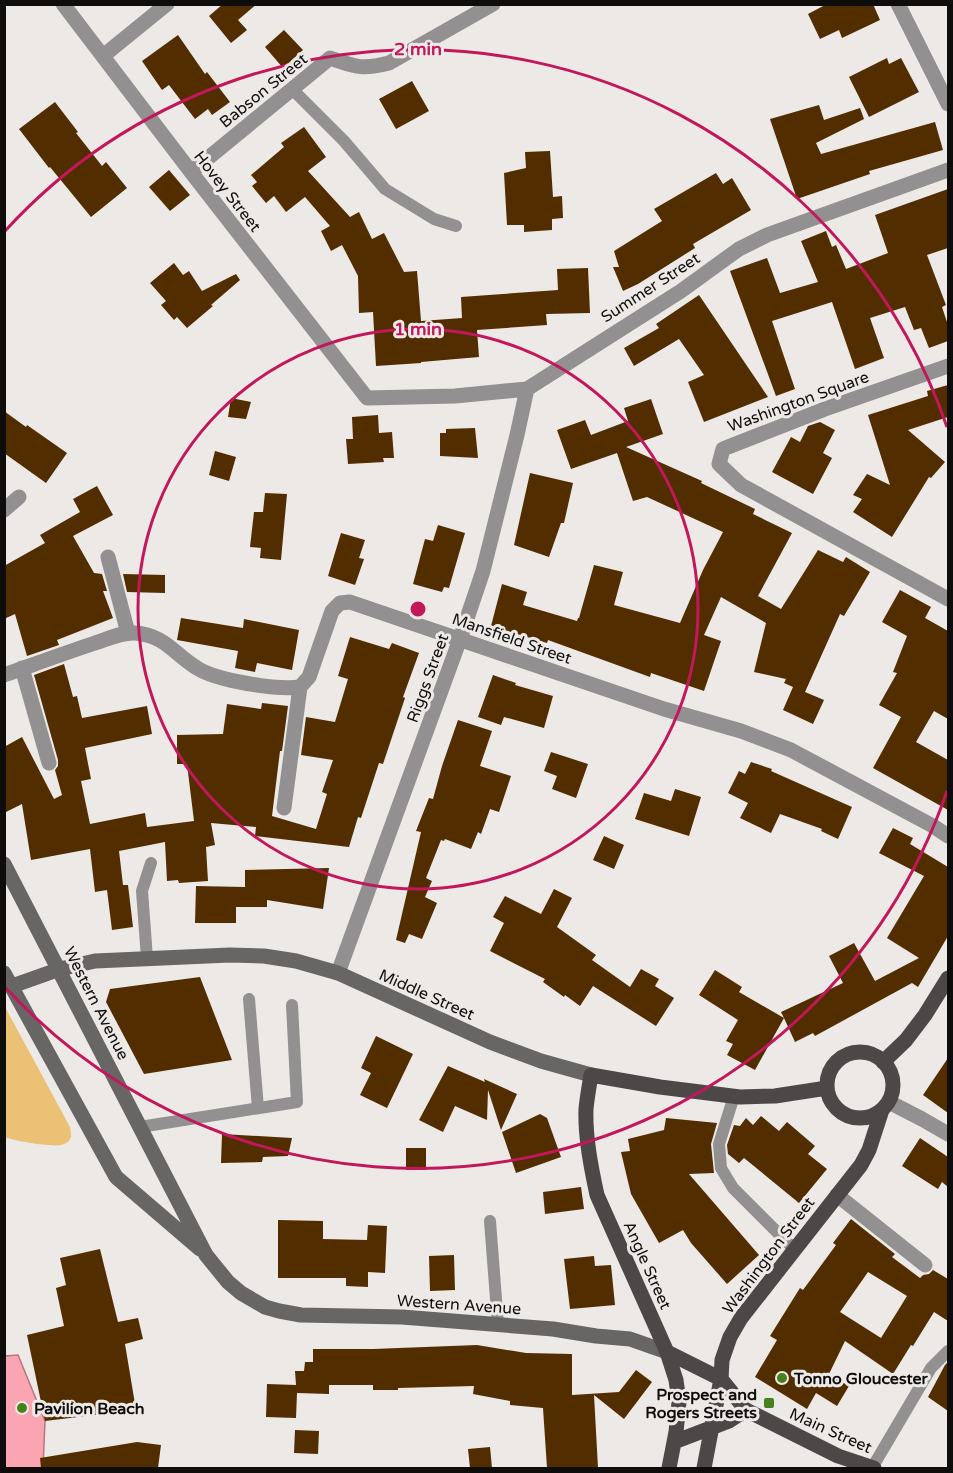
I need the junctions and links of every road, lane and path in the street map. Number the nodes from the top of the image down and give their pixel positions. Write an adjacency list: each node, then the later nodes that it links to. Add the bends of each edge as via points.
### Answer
1 (63, 4): 5 (street, Hovey Street)
2 (166, 4): 5 (street)
3 (493, 4): 6 (street, Babson Street, via 390,63 371,68 330,58)
4 (898, 4): 7 (street)
5 (103, 56): 9 (street, Hovey Street)
6 (292, 89): 9 (street, Babson Street); 10 (lane, via 385,189 434,219)
7 (948, 104)
8 (948, 170): 12 (street, Summer Street, via 739,249 681,291)
9 (191, 172): 13 (street, Hovey Street)
10 (456, 226)
11 (948, 366): 17 (street, Washington Square, via 723,449 719,464 741,485)
12 (527, 389): 13 (street, Summer Street); 19 (street, Riggs Street, via 483,570)
13 (367, 398)
14 (19, 497): 15 (street)
15 (4, 510)
16 (108, 557): 18 (street)
17 (948, 598)
18 (128, 633): 20 (street); 22 (street, via 163,641 195,667 215,677)
19 (460, 639): 22 (street, Mansfield Street, via 344,602 332,611 309,677); 25 (street, Mansfield Street, via 791,750); 30 (street, Riggs Street)
20 (22, 668): 21 (street); 23 (street)
21 (4, 675)
22 (300, 687): 24 (street)
23 (49, 763)
24 (284, 808)
25 (948, 836)
26 (151, 863): 28 (lane, via 142,891)
27 (4, 864): 29 (main road, Western Avenue)
28 (147, 958): 29 (main road, Middle Street, via 95,961); 30 (main road, Middle Street, via 264,956)
29 (60, 969): 32 (main road, Middle Street); 41 (main road, Western Avenue)
30 (338, 973): 36 (main road, Middle Street, via 490,1042)
31 (948, 978): 35 (main road, via 925,1016)
32 (8, 980): 46 (main road, Western Avenue, via 116,1177)
33 (249, 999): 40 (lane)
34 (292, 1005): 40 (lane, via 297,1102)
35 (884, 1062): 37 (main road, via 866,1052 846,1055 832,1069); 39 (main road, via 893,1081)
36 (591, 1076): 38 (main road, Middle Street); 50 (main road, Angle Street, via 586,1110 597,1195)
37 (827, 1088): 38 (main road, Middle Street, via 775,1096); 39 (main road, via 836,1107 853,1117 873,1115)
38 (734, 1096): 45 (lane, via 719,1144 720,1168 733,1188)
39 (886, 1106): 42 (street); 43 (main road, Washington Street, via 861,1165)
40 (258, 1108): 41 (lane)
41 (140, 1126): 46 (main road, Western Avenue)
42 (948, 1134)
43 (837, 1195): 45 (main road, Washington Street); 47 (street)
44 (490, 1221): 48 (lane)
45 (795, 1250): 51 (main road, Washington Street, via 730,1337 722,1360)
46 (206, 1255): 48 (main road, Western Avenue, via 241,1293 279,1311)
47 (925, 1265)
48 (498, 1325): 50 (main road, Western Avenue, via 630,1338)
49 (948, 1351): 57 (lane, via 931,1368)
50 (667, 1352): 51 (main road, Western Avenue); 54 (main road, Angle Street, via 679,1402)
51 (721, 1379): 52 (main road, Main Street); 53 (main road, Washington Street)
52 (746, 1410): 53 (main road); 57 (main road, Main Street, via 838,1456)
53 (711, 1427): 54 (main road); 56 (main road, Washington Street)
54 (674, 1442): 55 (main road, Angle Street)
55 (669, 1468)
56 (704, 1468)
57 (873, 1468)

